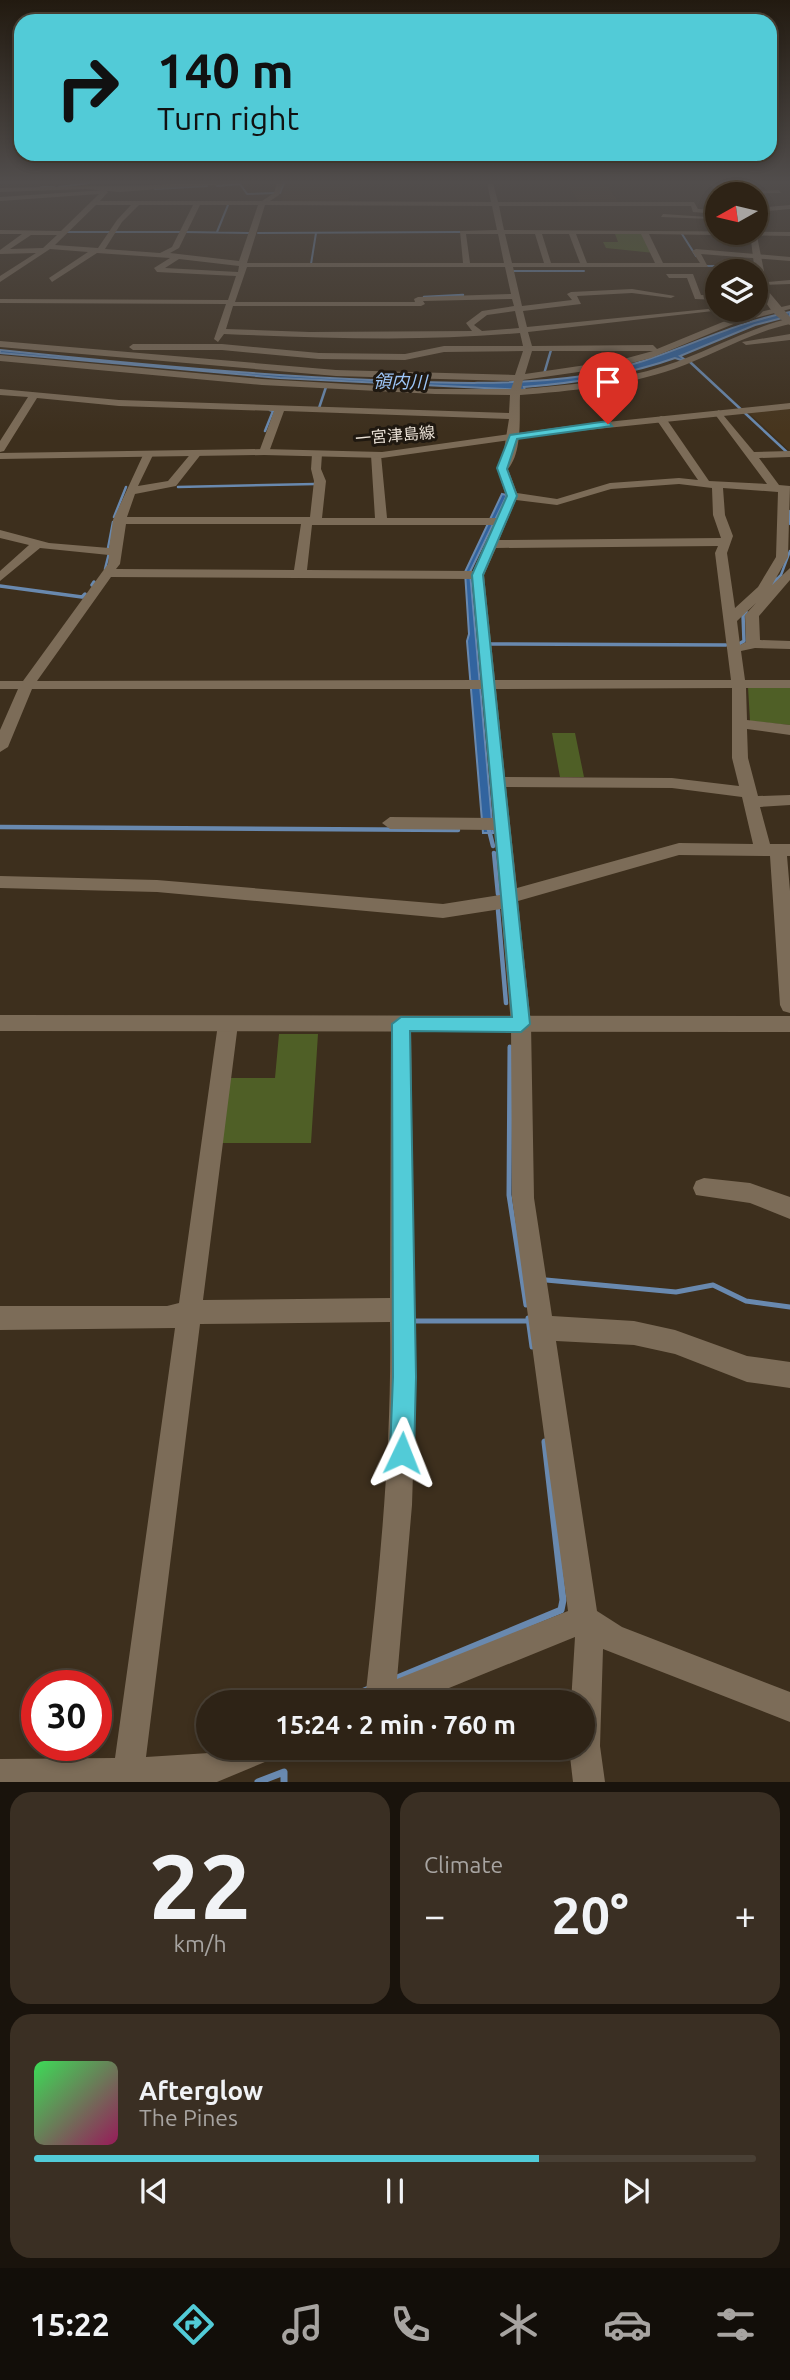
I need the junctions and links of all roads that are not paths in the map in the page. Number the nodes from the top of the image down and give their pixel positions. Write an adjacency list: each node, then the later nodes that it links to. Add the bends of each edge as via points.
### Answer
1 (21, 266): 10 (street)
2 (74, 266): 15 (street)
3 (163, 266): 11 (street, via 157,270)
4 (242, 266): 11 (street)
5 (464, 266): 12 (street)
6 (508, 266): 19 (street)
7 (584, 266): 17 (street)
8 (686, 266): 13 (street)
9 (0, 267): 10 (street)
10 (18, 268): 14 (street)
11 (240, 274): 25 (street)
12 (462, 276)
13 (690, 276): 20 (street, via 664,276); 21 (street)
14 (0, 280)
15 (52, 280)
16 (790, 282): 18 (street)
17 (591, 284): 20 (street); 28 (street, via 571,294 578,302)
18 (768, 286)
19 (515, 296): 26 (street, via 464,292 418,299 421,304); 28 (street)
20 (671, 296): 21 (street)
21 (698, 298): 22 (street)
22 (705, 298)
23 (0, 301): 25 (street)
24 (768, 302): 29 (street)
25 (230, 303): 31 (street); 36 (street)
26 (334, 304): 31 (street); 33 (street)
27 (790, 307): 29 (street)
28 (518, 309): 34 (street, via 489,311); 35 (street)
29 (777, 310): 32 (street); 45 (street, via 733,321)
30 (705, 311): 35 (street)
31 (282, 319): 33 (street); 36 (street)
32 (790, 321): 42 (street)
33 (330, 324): 37 (street)
34 (469, 325): 38 (street); 39 (street, via 442,324)
35 (523, 330): 38 (street); 47 (street)
36 (220, 331): 44 (street)
37 (404, 332): 39 (street); 48 (street)
38 (480, 334): 39 (street)
39 (436, 335): 46 (street)
40 (790, 337): 42 (street)
41 (0, 344): 43 (street)
42 (729, 344): 54 (street, via 643,374)
43 (24, 347): 44 (street); 50 (street)
44 (215, 347): 48 (street, via 319,356); 50 (street)
45 (668, 348): 47 (street); 51 (street, via 598,368)
46 (444, 349): 47 (street); 48 (street)
47 (528, 349): 51 (street)
48 (408, 357)
49 (0, 358): 52 (street)
50 (209, 364): 51 (street, via 384,376); 52 (street)
51 (519, 378): 54 (street)
52 (201, 388): 54 (street); 55 (street); 57 (street)
53 (0, 392): 55 (street)
54 (515, 392): 59 (street)
55 (34, 396): 62 (street)
56 (790, 406): 58 (street, 一宮津島線)
57 (279, 408): 59 (street); 63 (street)
58 (719, 413): 60 (street, 一宮津島線); 70 (street)
59 (515, 416): 61 (street)
60 (661, 419): 61 (street, 一宮津島線); 71 (street)
61 (513, 437): 68 (street, 一宮津島線); 74 (street, via 502,468)
62 (0, 449)
63 (264, 452): 64 (street, 一宮津島線); 65 (street, 一宮津島線)
64 (197, 453): 67 (street, 一宮津島線); 73 (street, via 172,484)
65 (317, 454): 68 (street, 一宮津島線); 76 (street, via 320,481)
66 (788, 454): 70 (street)
67 (148, 455): 69 (street, 一宮津島線); 73 (street)
68 (376, 455): 77 (street)
69 (0, 456)
70 (751, 456): 72 (street)
71 (711, 484): 72 (street); 74 (street, via 680,481 610,486 557,502); 80 (street, via 726,524)
72 (784, 489): 83 (street)
73 (130, 491): 75 (street)
74 (512, 496): 78 (street)
75 (119, 520): 76 (street); 84 (street)
76 (311, 520): 77 (street); 87 (street)
77 (381, 520): 78 (street)
78 (495, 521): 82 (street)
79 (0, 534): 81 (street)
80 (727, 542): 82 (street); 90 (street, via 721,553)
81 (38, 544): 84 (street); 89 (street)
82 (491, 544): 88 (street)
83 (787, 545): 90 (street, via 763,589)
84 (115, 552): 86 (street)
85 (790, 572): 91 (street, via 752,615)
86 (108, 573): 87 (street); 96 (street)
87 (300, 574): 88 (street)
88 (471, 575): 97 (street)
89 (0, 578)
90 (730, 620): 93 (street)
91 (753, 644): 92 (street); 93 (street)
92 (790, 645)
93 (734, 652): 98 (street)
94 (790, 684): 98 (street)
95 (0, 685): 96 (street)
96 (27, 685): 97 (street); 101 (street)
97 (480, 685): 98 (street); 102 (street)
98 (739, 685): 99 (street)
99 (740, 724): 100 (street); 103 (street, via 740,758)
100 (790, 730)
101 (0, 747)
102 (498, 782): 103 (street, via 672,783); 106 (street)
103 (748, 797): 104 (street); 107 (street)
104 (790, 800)
105 (390, 823): 106 (street)
106 (493, 824): 109 (street)
107 (777, 849): 109 (street, via 679,849); 110 (street)
108 (0, 882): 109 (street, via 144,885 443,911)
109 (509, 899): 114 (street)
110 (790, 1005)
111 (0, 1023): 112 (street)
112 (228, 1024): 113 (street); 119 (street)
113 (401, 1024): 114 (street); 118 (street)
114 (521, 1024): 115 (street); 121 (street, via 523,1198)
115 (790, 1024)
116 (704, 1188): 117 (street, via 750,1193)
117 (790, 1208)
118 (402, 1310): 119 (street); 124 (street, via 402,1453)
119 (189, 1312): 120 (street, via 167,1318); 129 (street)
120 (0, 1318)
121 (542, 1328): 122 (street, via 634,1333 675,1342 747,1369); 123 (street)
122 (790, 1375)
123 (587, 1621): 125 (street); 126 (street, via 613,1638); 130 (street, via 584,1745)
124 (378, 1690)
125 (408, 1690)
126 (790, 1707)
127 (231, 1760): 129 (street, via 209,1769)
128 (0, 1775): 129 (street)
129 (128, 1778)
130 (589, 1782)

